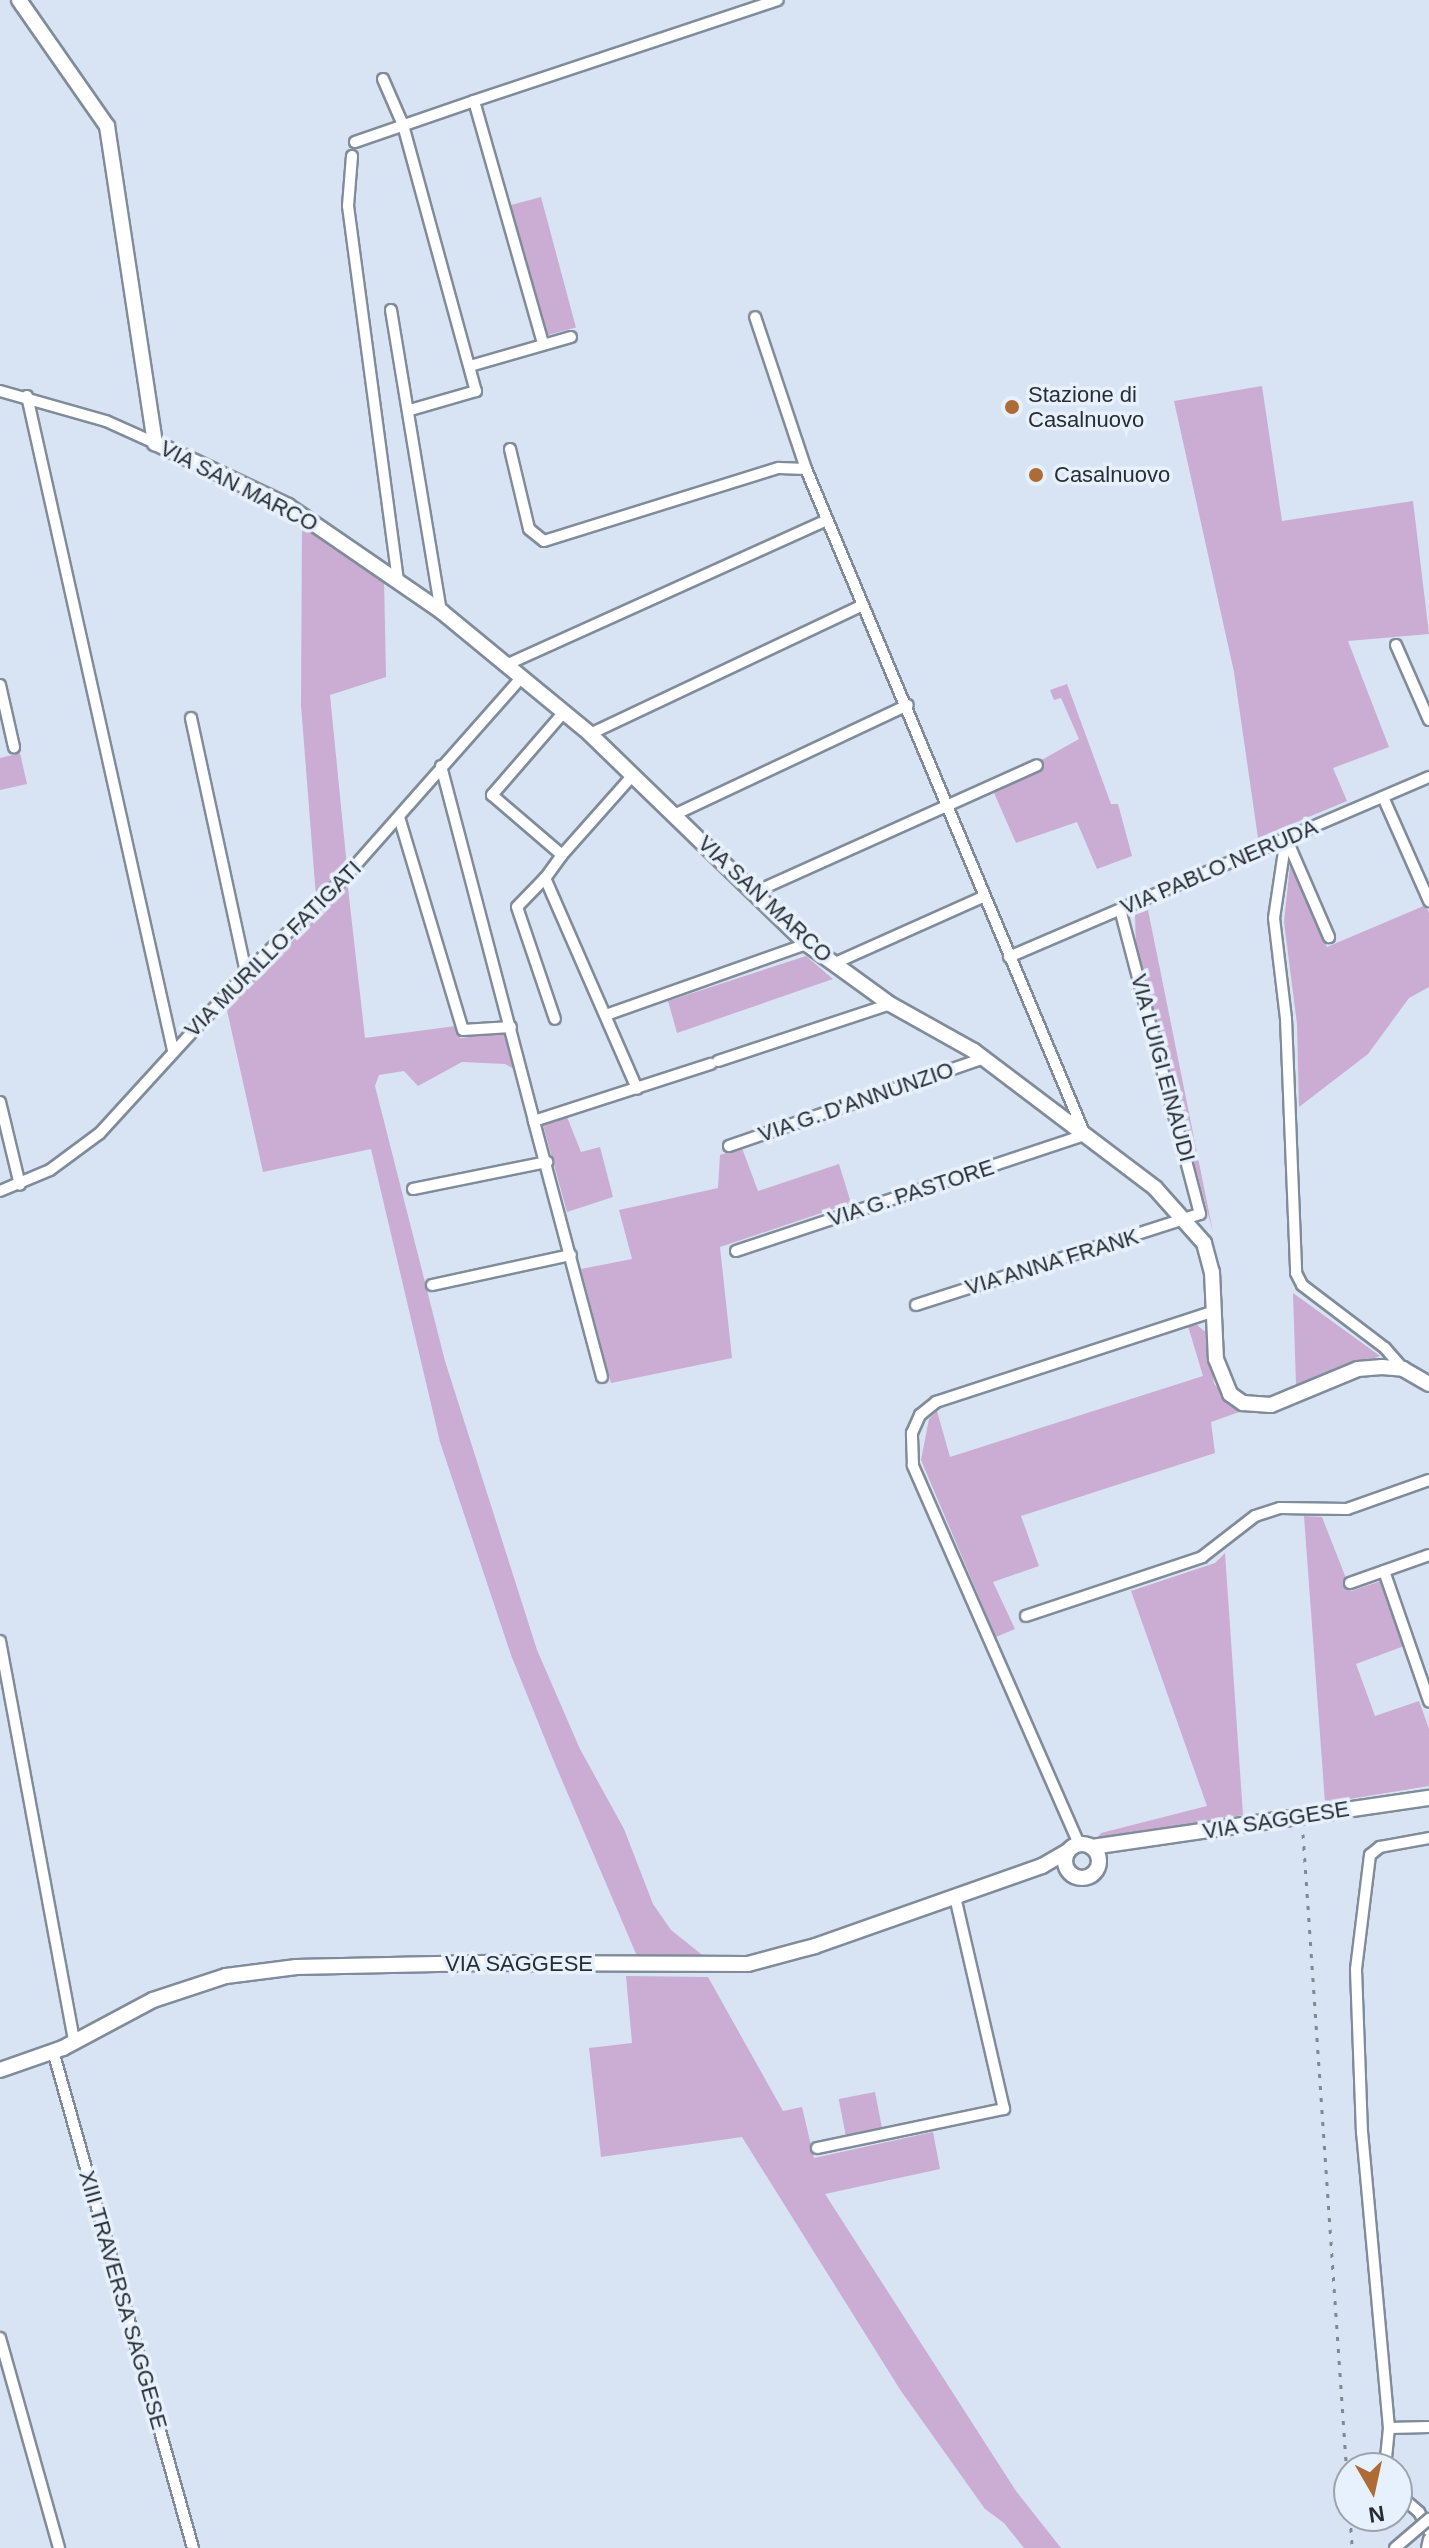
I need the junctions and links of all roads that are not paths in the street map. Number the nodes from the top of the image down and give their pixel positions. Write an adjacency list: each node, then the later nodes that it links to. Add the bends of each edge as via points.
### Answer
1 (19, 0): 16 (main road, via 107,126)
2 (778, 0): 4 (street)
3 (383, 79): 5 (street)
4 (474, 101): 5 (street); 11 (street)
5 (403, 125): 6 (street); 12 (street)
6 (355, 142)
7 (352, 156): 20 (street, via 348,206)
8 (391, 310): 15 (street)
9 (755, 317): 18 (street)
10 (571, 337): 11 (street)
11 (543, 344): 12 (street)
12 (470, 366): 15 (street, via 476,391)
13 (0, 391): 14 (street, VIA SAN MARCO)
14 (27, 396): 16 (street, VIA SAN MARCO); 57 (street)
15 (410, 410): 22 (street)
16 (155, 443): 20 (main road, VIA SAN MARCO, via 288,506)
17 (510, 449): 18 (street, via 531,533 544,541 779,468)
18 (806, 469): 19 (street)
19 (827, 520): 21 (street); 24 (street)
20 (398, 579): 22 (main road, VIA SAN MARCO)
21 (863, 605): 27 (street); 31 (street)
22 (441, 611): 24 (main road, VIA SAN MARCO)
23 (1396, 645): 30 (street)
24 (508, 664): 25 (main road, VIA SAN MARCO)
25 (522, 677): 28 (main road, VIA SAN MARCO); 34 (street, VIA MURILLO FATIGATI)
26 (0, 685): 32 (street)
27 (908, 705): 38 (street); 39 (street)
28 (564, 712): 31 (main road, VIA SAN MARCO); 42 (street, via 492,795)
29 (191, 718): 52 (street)
30 (1429, 720)
31 (590, 734): 35 (main road, VIA SAN MARCO)
32 (14, 747)
33 (1037, 765): 38 (street)
34 (441, 766): 40 (street, VIA MURILLO FATIGATI); 56 (street)
35 (634, 774): 39 (main road, VIA SAN MARCO); 42 (street)
36 (1429, 777): 37 (street, VIA PABLO NERUDA)
37 (1383, 797): 41 (street, VIA PABLO NERUDA); 46 (street)
38 (946, 807): 44 (street); 45 (street)
39 (676, 814): 44 (main road, VIA SAN MARCO)
40 (399, 817): 52 (street, VIA MURILLO FATIGATI); 56 (street, via 463,1030)
41 (1286, 838): 47 (street, VIA PABLO NERUDA); 48 (street); 74 (street, via 1274,918 1286,1019 1296,1273 1302,1285 1385,1348)
42 (562, 855): 43 (street)
43 (545, 878): 54 (street); 55 (street, via 517,907)
44 (755, 892): 49 (main road, VIA SAN MARCO)
45 (983, 897): 50 (street); 51 (street)
46 (1429, 901)
47 (1120, 909): 50 (street, VIA PABLO NERUDA); 68 (street, VIA LUIGI EINAUDI, via 1197,1194 1200,1214)
48 (1329, 937)
49 (807, 944): 51 (main road, VIA SAN MARCO); 54 (street)
50 (1009, 957): 62 (street)
51 (833, 964): 53 (main road, VIA SAN MARCO)
52 (246, 973): 57 (street, VIA MURILLO FATIGATI)
53 (890, 1004): 58 (main road, VIA SAN MARCO); 59 (street)
54 (606, 1015): 59 (street)
55 (555, 1019)
56 (511, 1027): 61 (street)
57 (173, 1050): 65 (street, VIA MURILLO FATIGATI, via 100,1133)
58 (984, 1058): 62 (main road, VIA SAN MARCO); 63 (street, VIA G. D'ANNUNZIO)
59 (637, 1089): 61 (street)
60 (0, 1102): 65 (street)
61 (534, 1121): 64 (street)
62 (1085, 1135): 68 (main road, VIA SAN MARCO); 69 (street, VIA G. PASTORE)
63 (729, 1146)
64 (547, 1162): 66 (street); 70 (street)
65 (20, 1185): 67 (street, VIA MURILLO FATIGATI)
66 (413, 1189)
67 (0, 1191)
68 (1188, 1220): 72 (street, VIA ANNA FRANK); 73 (main road, VIA SAN MARCO, via 1204,1243)
69 (736, 1251)
70 (571, 1255): 71 (street); 75 (street)
71 (432, 1285)
72 (916, 1305)
73 (1214, 1311): 74 (main road, VIA SAN MARCO, via 1219,1372 1230,1394 1243,1403 1271,1405 1358,1369); 89 (street, via 936,1402 920,1415 912,1433 913,1465)
74 (1403, 1369): 76 (main road, VIA SAN MARCO)
75 (602, 1377)
76 (1429, 1384)
77 (1429, 1480): 81 (street, via 1347,1509 1280,1508 1255,1516 1202,1557)
78 (1429, 1555): 79 (street)
79 (1384, 1571): 80 (street); 83 (street)
80 (1350, 1583)
81 (1026, 1616)
82 (0, 1641): 94 (street)
83 (1429, 1701)
84 (1429, 1791): 86 (street)
85 (1429, 1798): 86 (main road, VIA SAGGESE)
86 (1334, 1811): 88 (main road, VIA SAGGESE)
87 (1429, 1838): 100 (street, via 1380,1847 1370,1855 1356,1969 1362,2133)
88 (1123, 1846): 89 (main road, VIA SAGGESE); 92 (main road)
89 (1080, 1847): 90 (main road, VIA SAGGESE); 91 (main road); 92 (main road, via 1099,1861)
90 (1042, 1866): 91 (main road); 93 (main road, VIA SAGGESE)
91 (1068, 1869): 92 (main road, via 1081,1877)
92 (1095, 1870)
93 (955, 1897): 94 (main road, VIA SAGGESE, via 792,1954 748,1964 296,1967 226,1976 153,2000); 97 (street, via 1004,2109)
94 (74, 2042): 95 (main road, VIA SAGGESE)
95 (53, 2051): 96 (main road, VIA SAGGESE); 107 (street, XIII TRAVERSA SAGGESE)
96 (0, 2070)
97 (817, 2148)
98 (0, 2338): 106 (street)
99 (1429, 2427): 100 (street)
100 (1389, 2428): 101 (street)
101 (1387, 2452)
102 (1413, 2507): 104 (street)
103 (1429, 2519): 108 (street, bridge)
104 (1429, 2531)
105 (1429, 2539): 109 (street)
106 (59, 2548)
107 (193, 2548)
108 (1395, 2548)
109 (1427, 2548)

